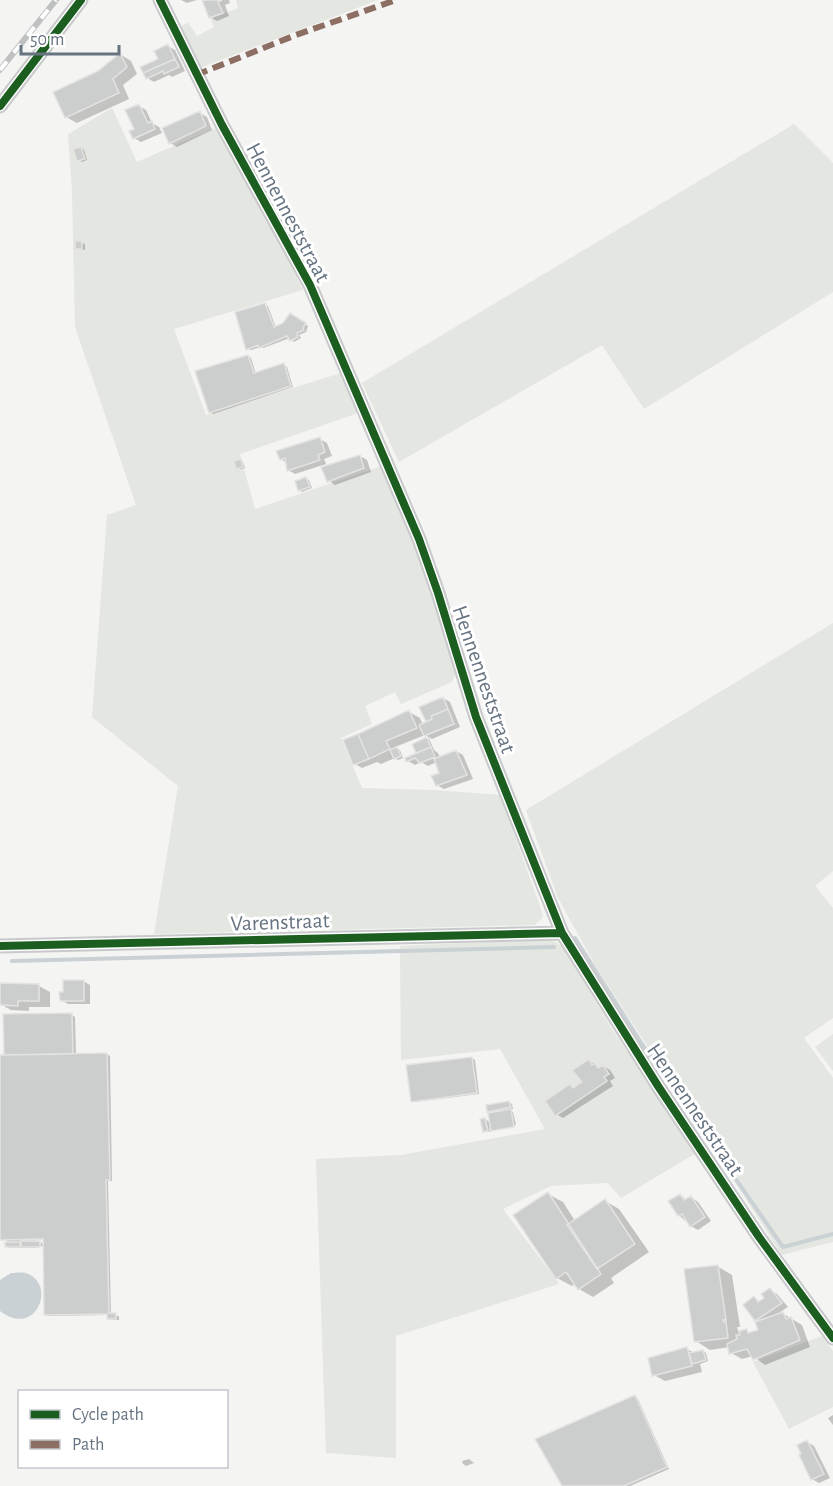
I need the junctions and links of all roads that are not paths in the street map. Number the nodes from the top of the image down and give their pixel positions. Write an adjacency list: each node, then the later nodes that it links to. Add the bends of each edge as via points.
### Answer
1 (81, 0): 3 (street)
2 (160, 0): 4 (street, Hennenneststraat, via 222,125 310,285 418,540 477,717)
3 (0, 106)
4 (562, 933): 5 (street, Varenstraat); 6 (street, Hennenneststraat, via 759,1237)
5 (0, 946)
6 (833, 1338)

